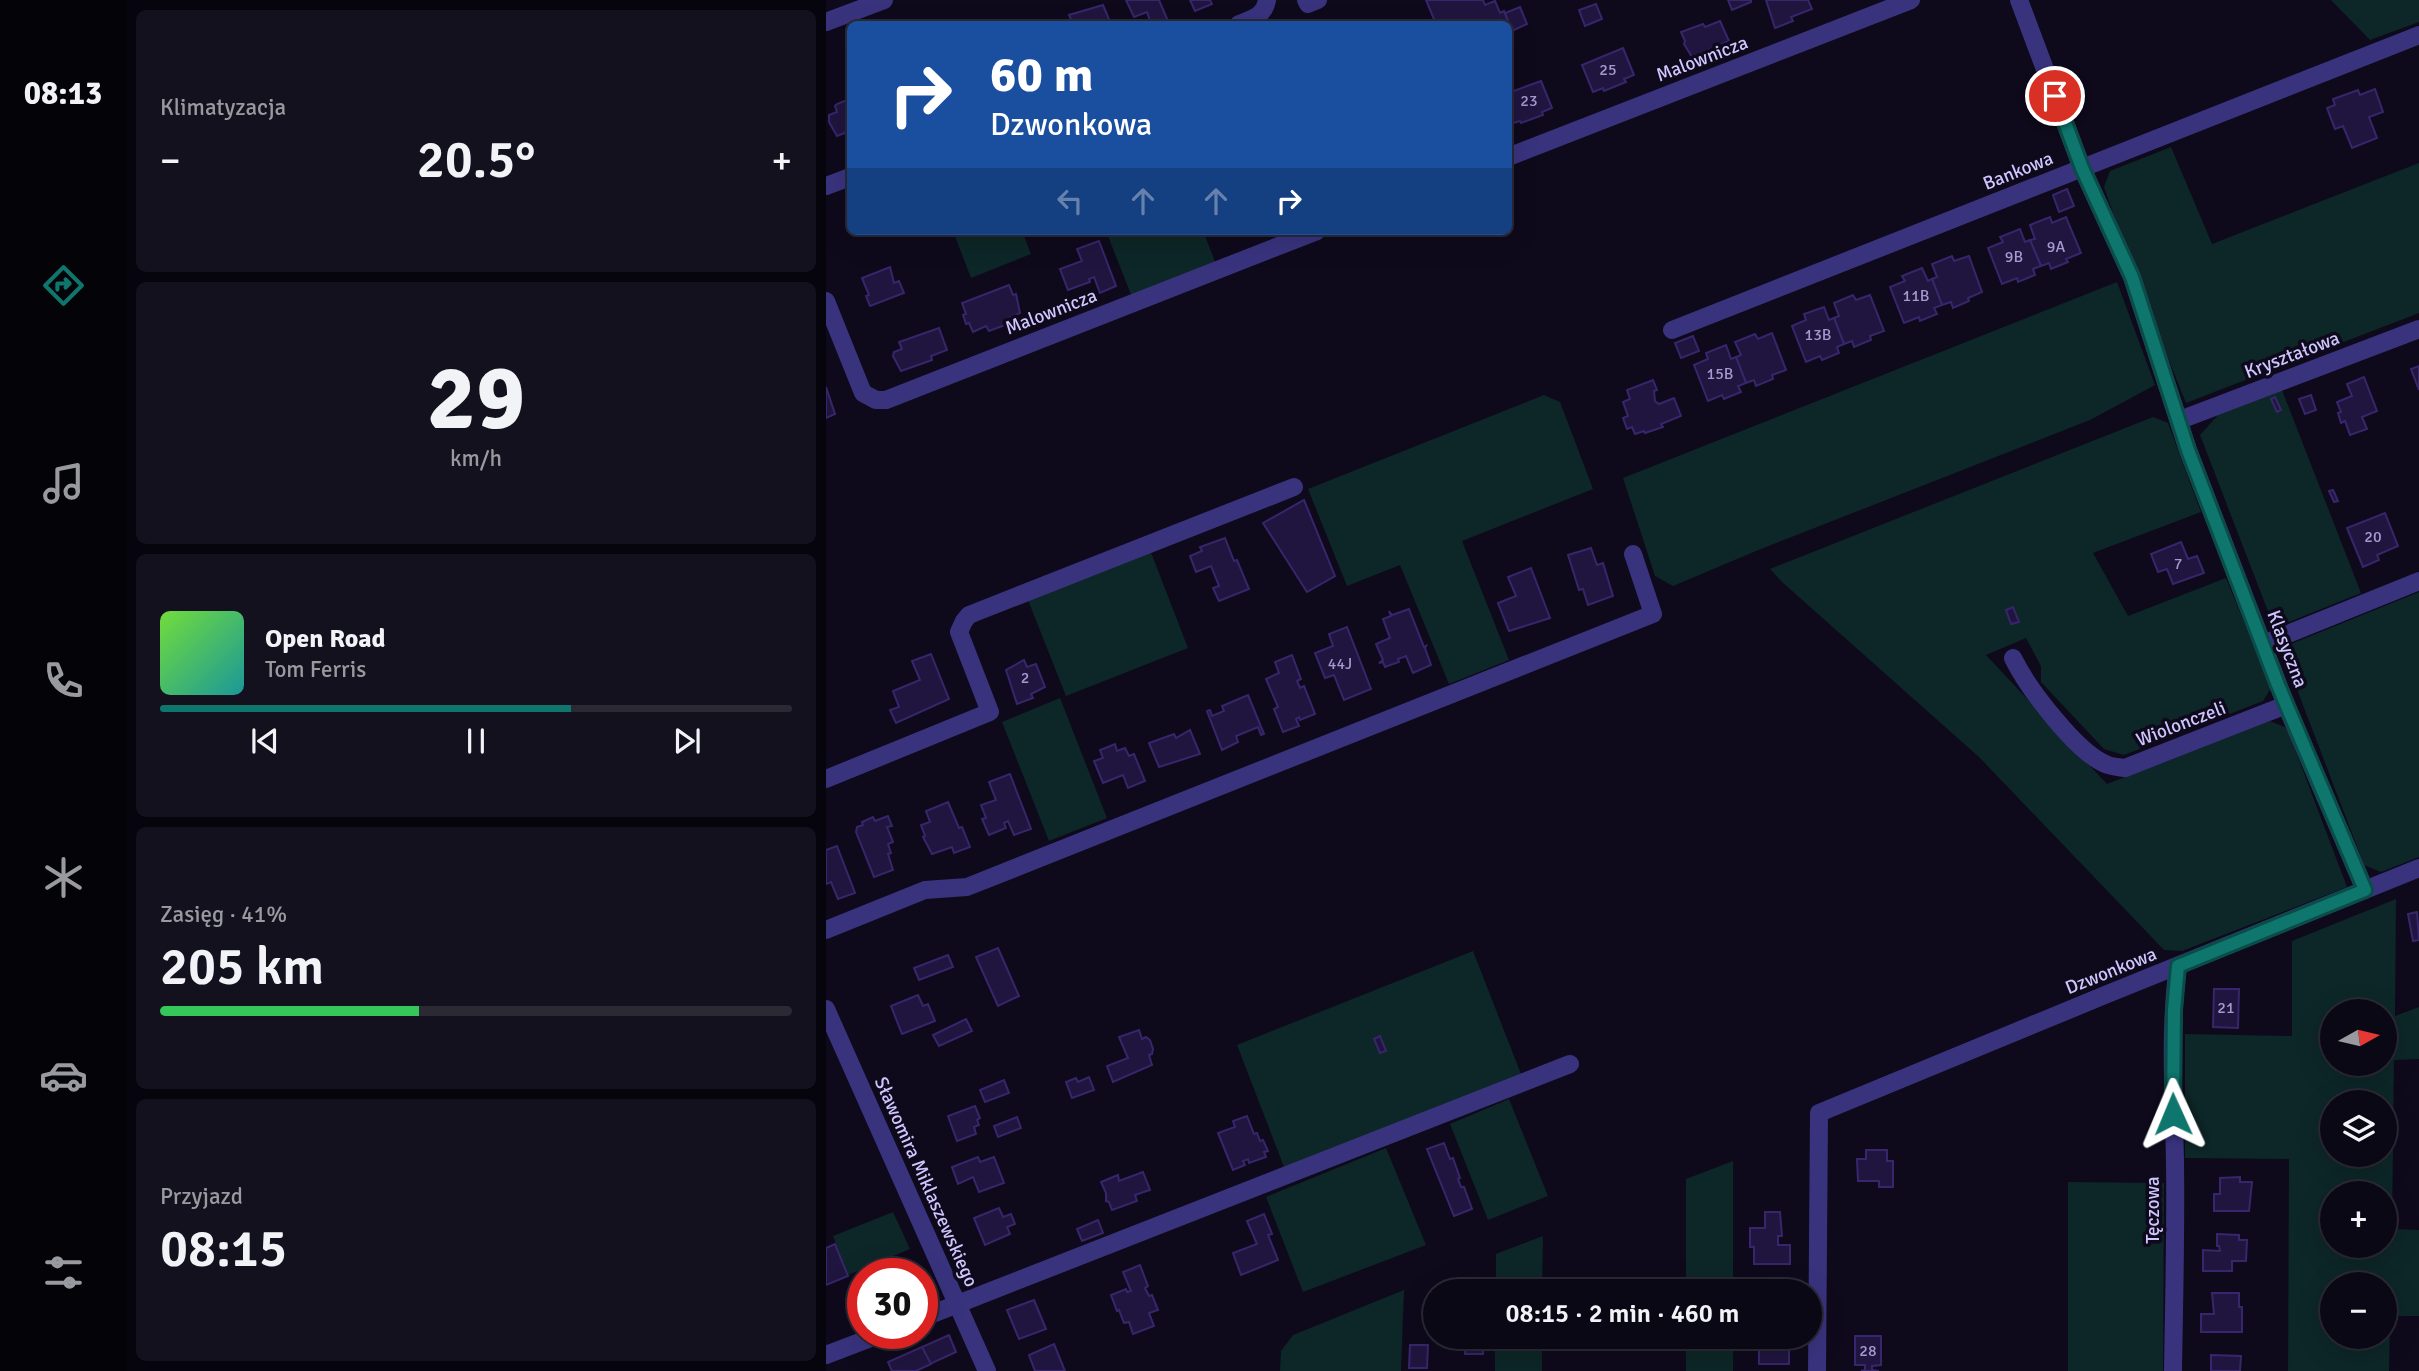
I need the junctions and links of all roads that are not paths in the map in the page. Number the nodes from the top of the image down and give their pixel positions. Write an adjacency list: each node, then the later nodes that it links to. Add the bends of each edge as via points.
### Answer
1 (884, 0): 8 (street)
2 (1267, 0): 7 (street, via 1263,12)
3 (1306, 0): 4 (street, via 1308,5)
4 (1318, 0)
5 (1911, 0): 10 (street, Malownicza)
6 (2019, 0): 11 (street, Klasyczna)
7 (1248, 21)
8 (826, 22)
9 (2419, 35): 11 (street, Bankowa)
10 (1512, 155)
11 (2082, 168): 17 (street, Bankowa); 18 (street, Klasyczna, via 2132,277)
12 (847, 178): 13 (street)
13 (826, 186)
14 (1307, 235): 15 (street, Malownicza, via 886,400 863,393)
15 (826, 301)
16 (2419, 329): 18 (street, Kryształowa)
17 (1672, 330)
18 (2180, 420): 22 (street, Klasyczna)
19 (1294, 487): 25 (street, via 970,615 960,632 990,712)
20 (1633, 554): 28 (street, via 1653,614 967,887 925,890)
21 (2419, 581): 22 (street)
22 (2263, 644): 24 (street, Klasyczna)
23 (2013, 658): 24 (street, Wiolonczeli, via 2023,678 2077,744 2106,765 2125,768)
24 (2286, 705): 27 (street, Klasyczna)
25 (826, 779)
26 (2419, 868): 27 (street, Dzwonkowa)
27 (2365, 890): 29 (street, Dzwonkowa)
28 (826, 930)
29 (2178, 966): 37 (street, Dzwonkowa, via 1819,1113); 38 (street, Tęczowa)
30 (826, 1009): 32 (street, Sławomira Miklaszewskiego)
31 (1570, 1064): 32 (street)
32 (958, 1304): 33 (street); 36 (street, Sławomira Miklaszewskiego)
33 (938, 1312)
34 (847, 1347): 35 (street)
35 (826, 1355)
36 (987, 1371)
37 (1817, 1371)
38 (2173, 1371)

